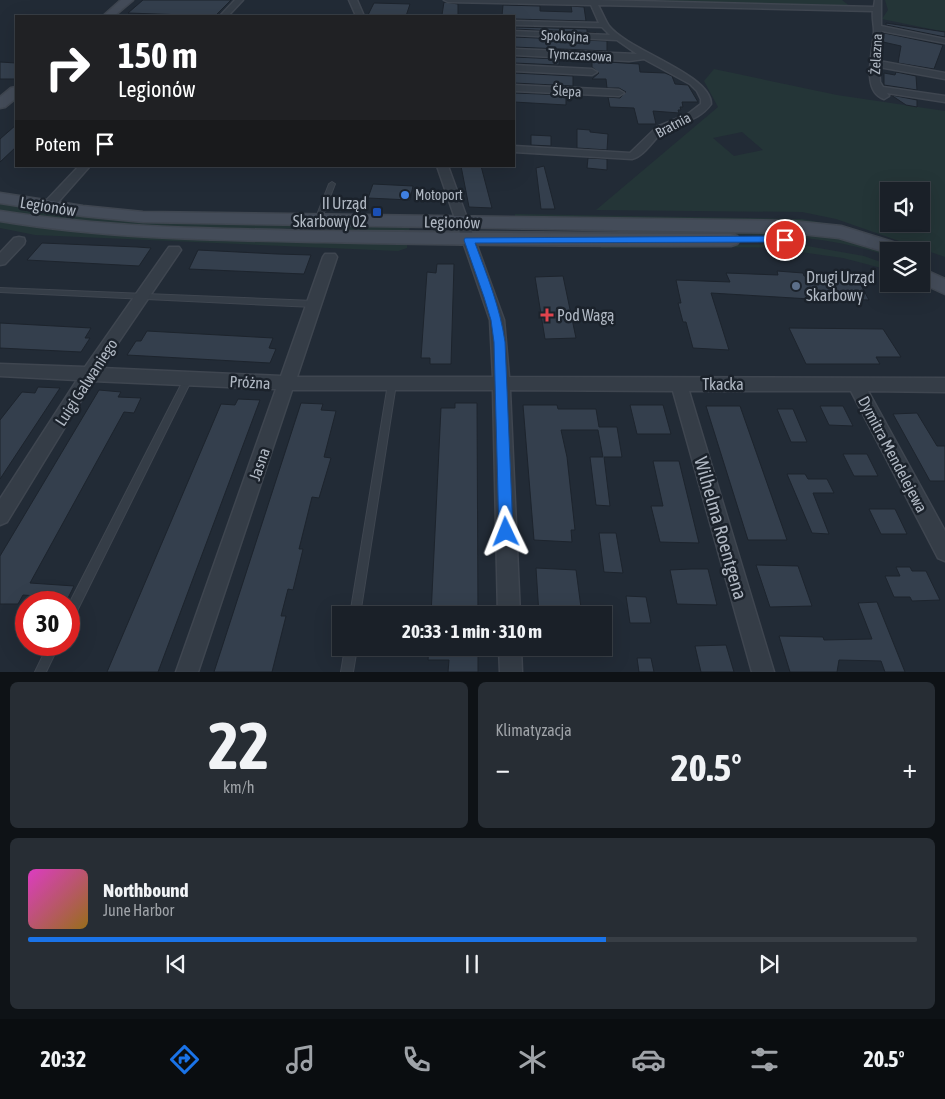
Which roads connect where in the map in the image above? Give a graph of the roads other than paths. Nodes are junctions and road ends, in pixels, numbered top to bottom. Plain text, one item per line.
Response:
1 (128, 0) edge
2 (239, 0) edge
3 (353, 0) edge
4 (448, 0) edge
5 (593, 2) edge
6 (877, 4) edge
7 (109, 15) edge
8 (225, 15) edge
9 (360, 15) edge
10 (515, 23) edge
11 (604, 25) junction
12 (878, 28) junction
13 (515, 33) edge
14 (617, 38) junction
15 (945, 41) edge
16 (515, 52) edge
17 (646, 56) junction
18 (874, 63) junction
19 (515, 68) edge
20 (592, 72) dead end
21 (945, 76) edge
22 (515, 88) edge
23 (15, 92) edge
24 (619, 93) dead end
25 (945, 99) edge
26 (0, 104) edge
27 (515, 149) edge
28 (84, 167) edge
29 (442, 167) edge
30 (332, 184) dead end
31 (0, 198) edge
32 (48, 206) junction
33 (0, 216) edge
34 (318, 220) junction
35 (462, 222) junction
36 (19, 240) dead end
37 (468, 240) junction
38 (880, 244) edge
39 (174, 250) dead end
40 (330, 257) dead end
41 (880, 257) edge
42 (0, 261) edge
43 (930, 263) edge
44 (945, 270) edge
45 (930, 279) edge
46 (945, 287) edge
47 (0, 290) edge
48 (143, 296) junction
49 (314, 304) junction
50 (0, 370) edge
51 (89, 374) junction
52 (188, 379) junction
53 (288, 383) junction
54 (392, 384) junction
55 (501, 384) junction
56 (679, 384) junction
57 (856, 385) junction
58 (945, 385) edge
59 (0, 516) edge
60 (945, 551) edge
61 (80, 593) edge
62 (356, 606) edge
63 (509, 606) edge
64 (48, 656) edge
65 (349, 656) edge
66 (510, 656) edge
67 (40, 672) edge
68 (187, 672) edge
69 (347, 672) edge
70 (511, 672) edge
71 (763, 672) edge

1 - 7 street
2 - 8 street
3 - 9 street
4 - 5 street
5 - 6 street
5 - 11 street, Bratnia
6 - 12 street, Żelazna
10 - 11 street
11 - 14 street, Bratnia
12 - 15 street
12 - 18 street, Żelazna
13 - 14 street, Spokojna
14 - 17 street, Bratnia
16 - 17 street, Tymczasowa
17 - 27 street, Bratnia
18 - 21 street
18 - 25 street, Żelazna
19 - 20 street
22 - 24 street, Ślepa
23 - 26 street
28 - 32 street
29 - 35 street
30 - 34 lane
31 - 32 street, Legionów
32 - 34 street, Legionów
33 - 37 street, Legionów
34 - 35 street, Legionów
35 - 37 street
35 - 38 street, Legionów
36 - 42 street
37 - 41 street, Legionów
37 - 55 street
39 - 48 street, Luigi Galwaniego
40 - 49 street, Jasna
43 - 44 street
45 - 46 street
47 - 48 lane
48 - 49 lane
48 - 51 street, Luigi Galwaniego
49 - 53 street, Jasna
50 - 51 street, Próżna
51 - 52 street, Próżna
51 - 59 street, Luigi Galwaniego
52 - 53 street, Próżna
52 - 61 lane
53 - 54 street, Próżna
53 - 68 street, Jasna
54 - 55 street, Próżna
54 - 62 lane
55 - 56 street, Tkacka
55 - 63 street
56 - 57 street, Tkacka
56 - 71 street, Wilhelma Roentgena
57 - 58 street, Tkacka
57 - 60 street, Dymitra Mendelejewa
64 - 67 lane
65 - 69 lane
66 - 70 street

